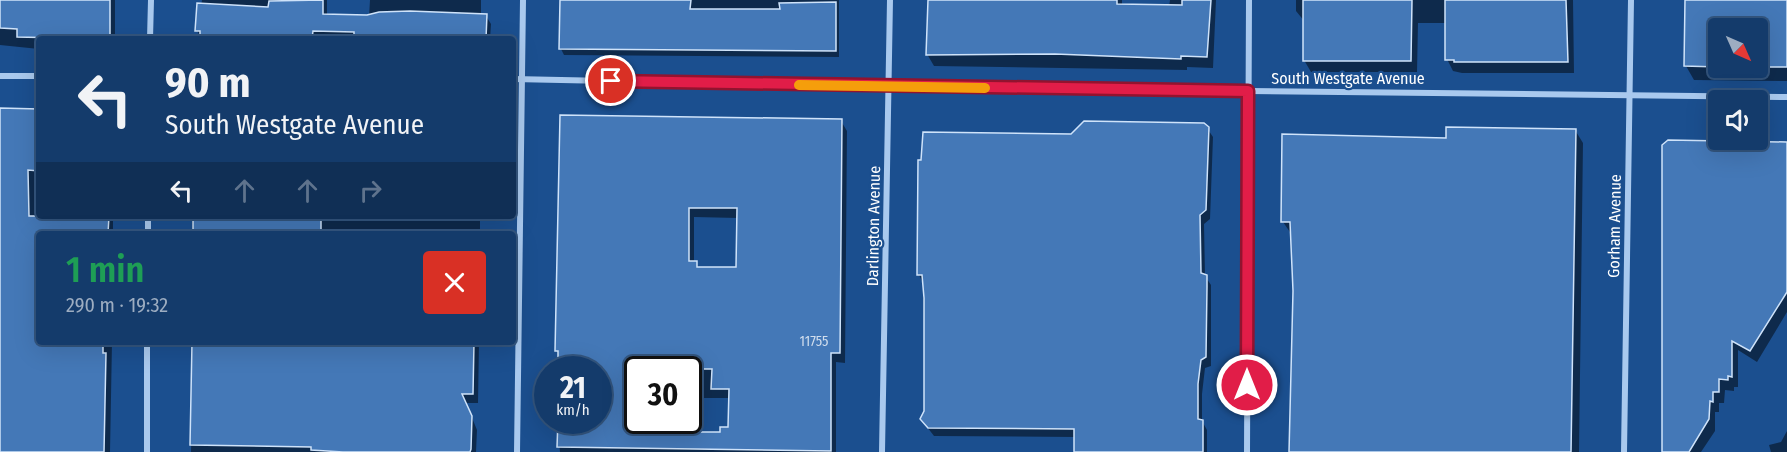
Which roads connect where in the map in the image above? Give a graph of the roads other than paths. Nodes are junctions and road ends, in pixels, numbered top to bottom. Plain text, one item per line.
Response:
1 (150, 0) edge
2 (523, 0) edge
3 (890, 0) edge
4 (1250, 0) edge
5 (1631, 0) edge
6 (150, 36) edge
7 (0, 76) edge
8 (36, 76) edge
9 (516, 79) edge
10 (522, 79) junction
11 (889, 87) junction
12 (1248, 91) junction
13 (1629, 95) junction
14 (1787, 97) edge
15 (147, 345) edge
16 (147, 452) edge
17 (517, 452) edge
18 (882, 452) edge
19 (1247, 452) edge
20 (1624, 452) edge

1 - 6 street
2 - 10 street
3 - 11 street, Darlington Avenue
4 - 12 street
5 - 13 street, Gorham Avenue
7 - 8 street
9 - 10 street, South Westgate Avenue
10 - 11 street, South Westgate Avenue
10 - 17 street
11 - 12 street, South Westgate Avenue
11 - 18 street, Darlington Avenue
12 - 13 street, South Westgate Avenue
12 - 19 street
13 - 14 street, South Westgate Avenue
13 - 20 street, Gorham Avenue
15 - 16 street

